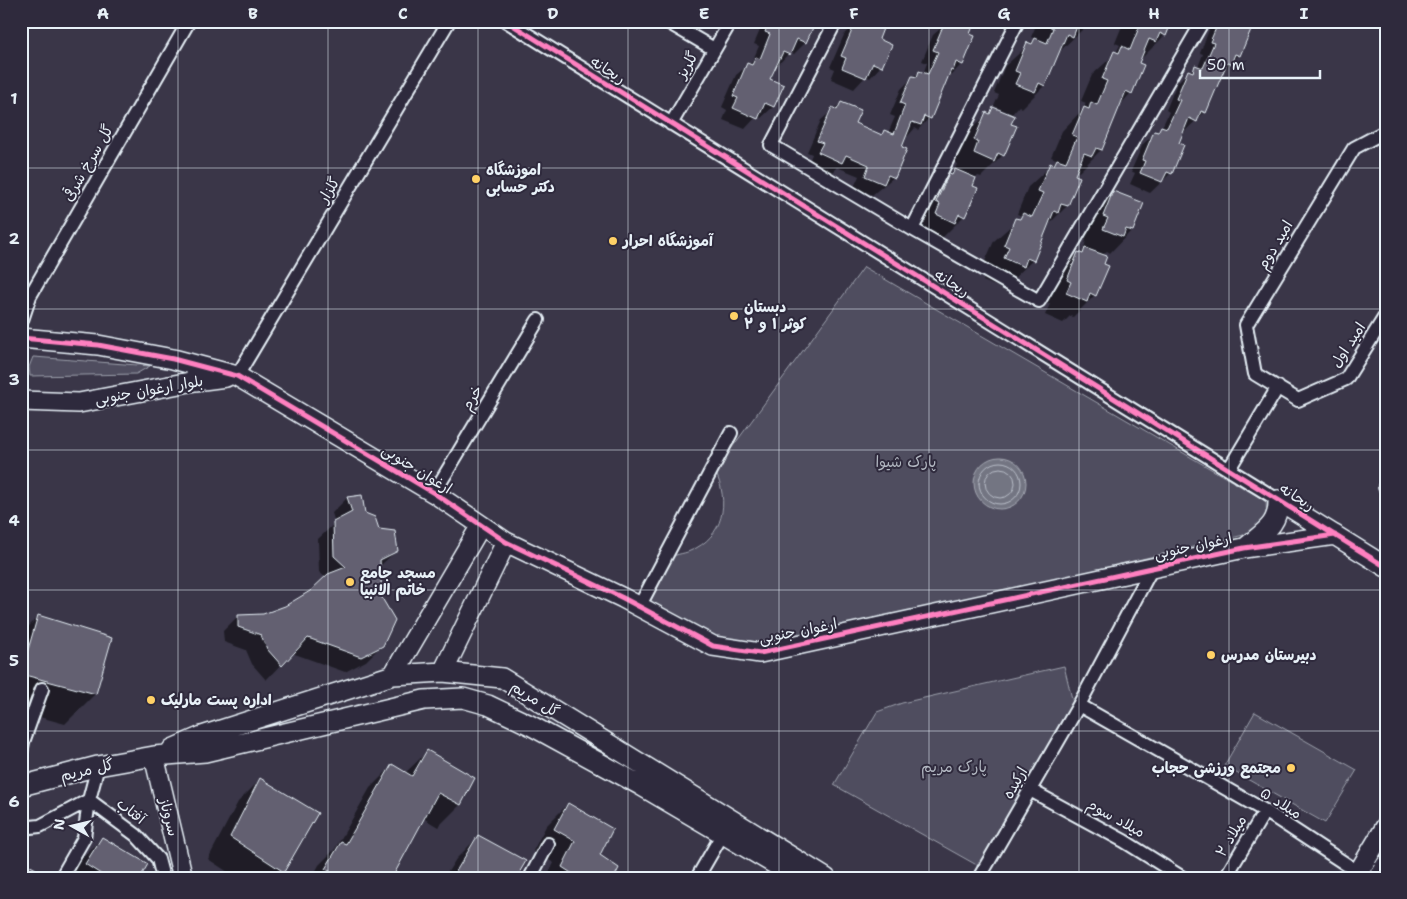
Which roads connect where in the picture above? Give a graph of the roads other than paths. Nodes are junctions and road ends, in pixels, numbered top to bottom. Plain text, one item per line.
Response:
1 (189, 21) edge
2 (449, 21) edge
3 (506, 21) edge
4 (666, 21) edge
5 (731, 21) edge
6 (836, 21) edge
7 (1018, 21) edge
8 (1203, 21) edge
9 (714, 50) junction
10 (672, 124) junction
11 (1386, 131) edge
12 (912, 229) junction
13 (1386, 315) edge
14 (538, 320) dead end
15 (21, 323) edge
16 (21, 338) edge
17 (238, 376) junction
18 (1278, 388) junction
19 (21, 401) edge
20 (731, 433) dead end
21 (1229, 469) junction
22 (434, 493) junction
23 (1278, 500) junction
24 (480, 527) junction
25 (1335, 535) junction
26 (506, 542) junction
27 (1244, 548) junction
28 (1386, 567) edge
29 (1152, 568) junction
30 (639, 607) junction
31 (443, 672) junction
32 (393, 675) junction
33 (42, 689) dead end
34 (1079, 705) junction
35 (21, 753) edge
36 (154, 756) junction
37 (98, 766) junction
38 (21, 786) edge
39 (1030, 790) junction
40 (88, 800) junction
41 (1265, 811) junction
42 (1386, 826) edge
43 (21, 828) edge
44 (726, 828) junction
45 (548, 844) dead end
46 (1386, 865) edge
47 (1357, 875) edge
48 (61, 878) edge
49 (163, 878) edge
50 (184, 878) edge
51 (530, 878) edge
52 (697, 878) edge
53 (798, 878) edge
54 (826, 878) edge
55 (980, 878) edge
56 (1183, 878) edge
57 (1225, 878) edge
58 (1378, 878) edge

1 - 15 street, گل سرخ شرقی
2 - 17 street, گلزار
3 - 10 street, ریحانه
4 - 9 street
5 - 9 street, گلریز
6 - 12 street
7 - 12 street
8 - 12 street
9 - 10 street, گلریز
10 - 21 street, ریحانه
11 - 18 street, امید دوم
13 - 18 street, امید اول
14 - 22 street, خرم
16 - 17 street, بلوار ارغوان جنوبی
17 - 19 street, بلوار ارغوان جنوبی
17 - 22 street, ارغوان جنوبی
18 - 21 street
20 - 30 street
21 - 23 street, ریحانه
22 - 24 street, ارغوان جنوبی
23 - 25 street, ریحانه
23 - 27 street
24 - 26 street, ارغوان جنوبی
24 - 32 street
25 - 27 street, ارغوان جنوبی
25 - 28 street, ریحانه
26 - 30 street, ارغوان جنوبی
26 - 31 street
27 - 29 street, ارغوان جنوبی
29 - 30 street, ارغوان جنوبی
29 - 34 street, ارکیده
31 - 32 street, گل مریم
31 - 44 street, گل مریم
32 - 36 street, گل مریم
33 - 35 street
34 - 39 street, ارکیده
34 - 41 street, میلاد ۵
36 - 37 street, گل مریم
36 - 44 street, گل مریم
36 - 50 street, سروناز
37 - 38 street, گل مریم
37 - 40 street
39 - 55 street, ارکیده
39 - 56 street, میلاد سوم
40 - 43 street
40 - 48 street
40 - 49 street, آفتاب
41 - 47 street, میلاد ۵
41 - 57 street, میلاد ۲
42 - 47 street
44 - 52 street
44 - 53 street, گل مریم
44 - 54 street, گل مریم
45 - 51 street
46 - 58 street

